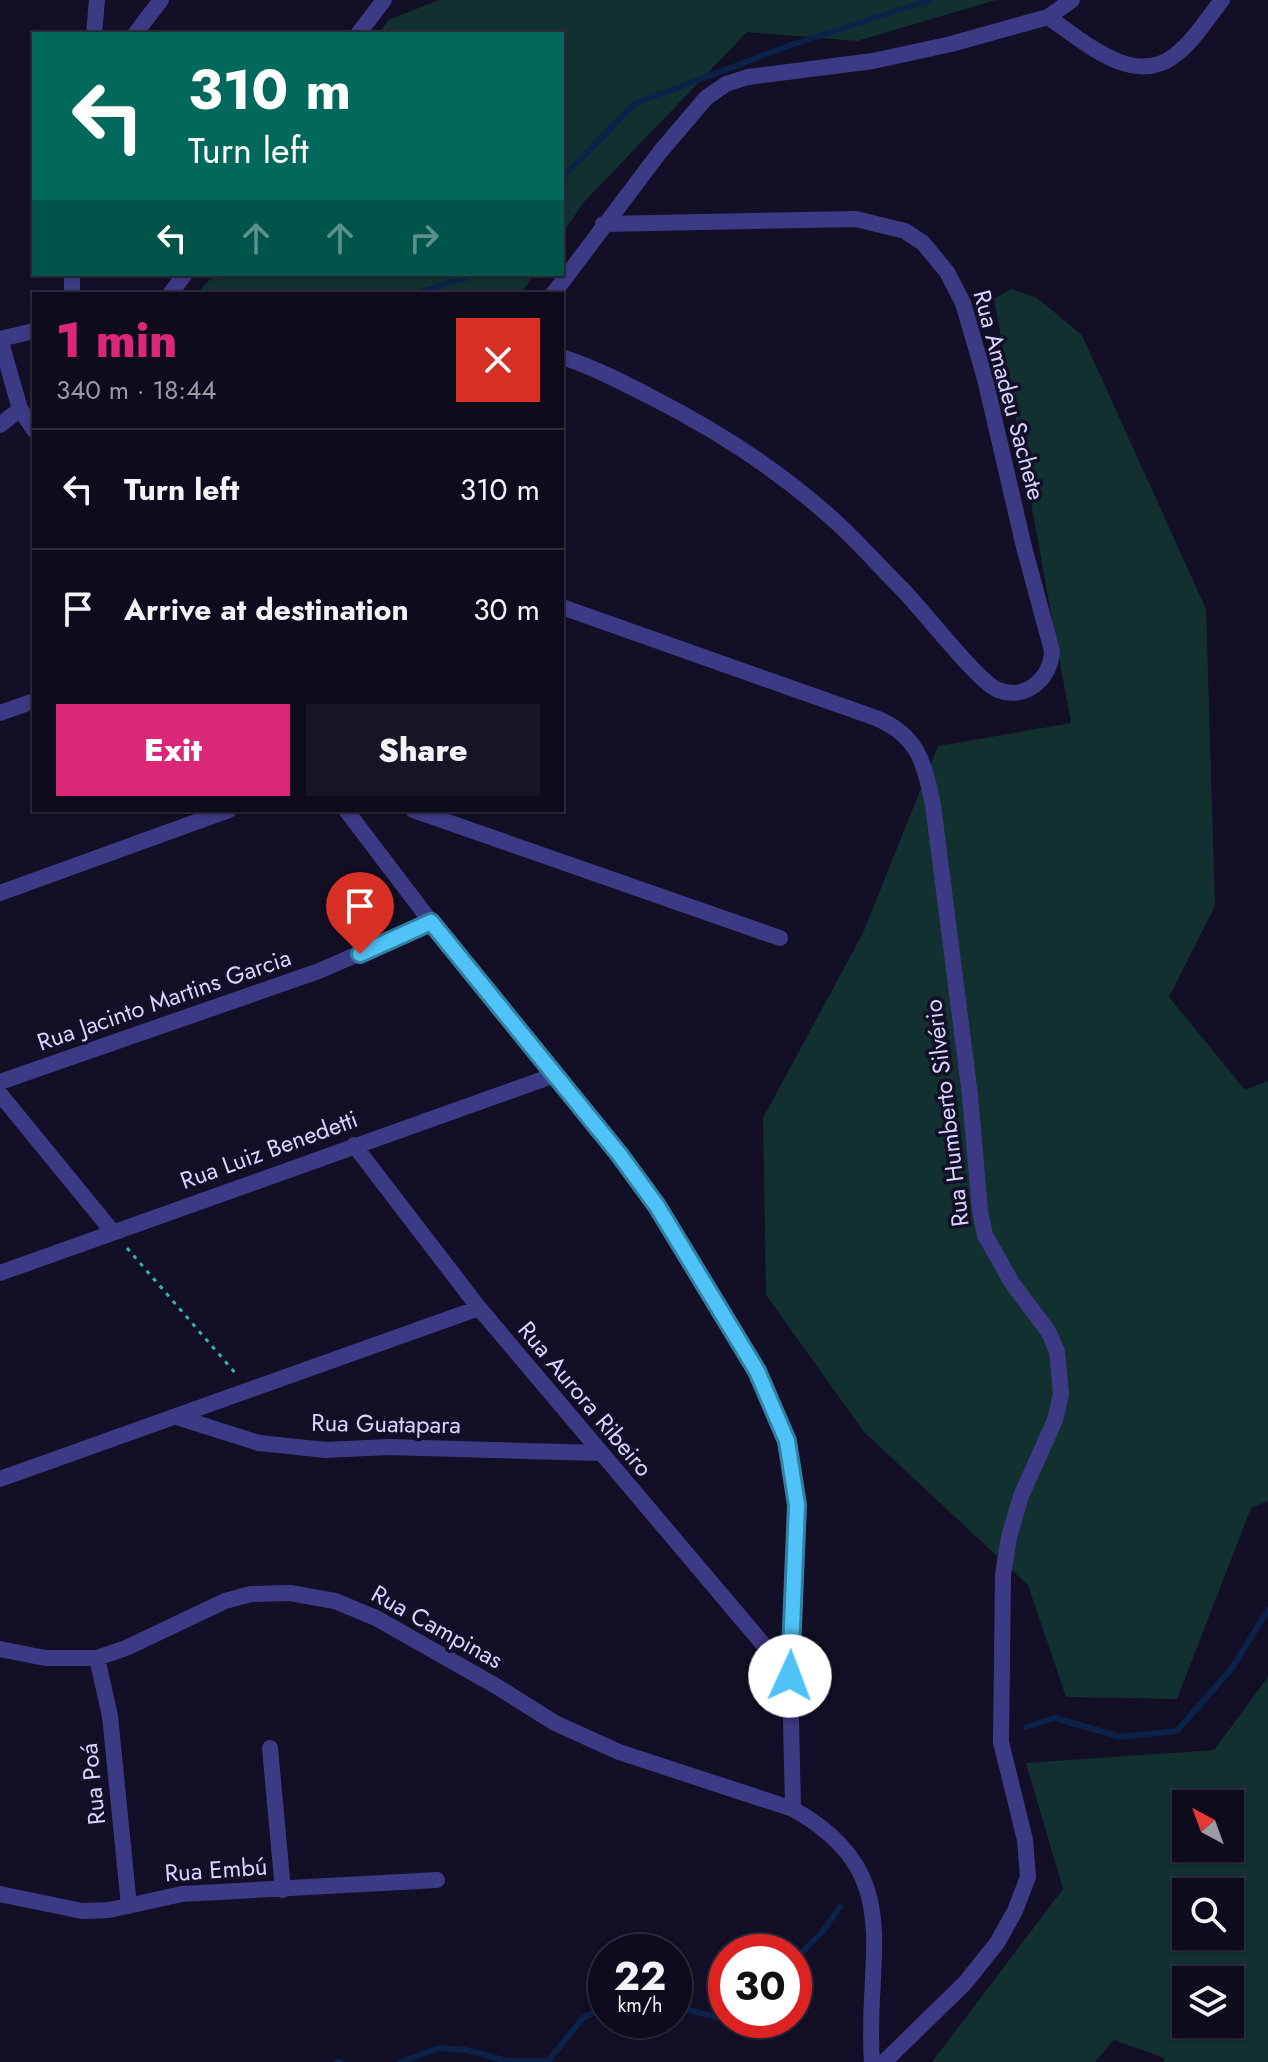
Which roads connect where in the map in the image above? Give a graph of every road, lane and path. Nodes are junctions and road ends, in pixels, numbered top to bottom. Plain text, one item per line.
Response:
1 (97, 0) edge
2 (161, 0) edge
3 (384, 0) edge
4 (1072, 0) edge
5 (1222, 0) edge
6 (1048, 17) junction
7 (94, 32) edge
8 (137, 32) edge
9 (360, 32) edge
10 (603, 224) junction
11 (554, 292) edge
12 (32, 331) edge
13 (0, 339) edge
14 (564, 358) edge
15 (20, 409) junction
16 (0, 425) edge
17 (32, 427) edge
18 (564, 608) edge
19 (32, 702) edge
20 (0, 713) edge
21 (223, 812) edge
22 (348, 812) edge
23 (419, 812) edge
24 (0, 893) edge
25 (431, 922) junction
26 (780, 938) dead end
27 (555, 1075) junction
28 (0, 1082) edge
29 (0, 1094) edge
30 (354, 1145) junction
31 (112, 1231) junction
32 (0, 1273) edge
33 (479, 1308) junction
34 (250, 1390) junction
35 (177, 1417) junction
36 (599, 1453) junction
37 (0, 1479) edge
38 (0, 1649) edge
39 (97, 1658) junction
40 (790, 1676) junction
41 (270, 1748) dead end
42 (793, 1809) junction
43 (437, 1880) dead end
44 (283, 1890) junction
45 (0, 1894) edge
46 (129, 1906) junction
47 (872, 2062) edge
48 (884, 2062) edge

1 - 7 street
2 - 8 street
3 - 9 street
4 - 6 street
5 - 6 street
6 - 10 street
10 - 11 street
10 - 14 street, Rua Amadeu Sachete
12 - 13 street
13 - 15 street
15 - 16 street
15 - 17 street
18 - 48 street, Rua Humberto Silvério
19 - 20 street
21 - 24 street
22 - 25 street
23 - 26 street
25 - 27 street
25 - 28 street, Rua Jacinto Martins Garcia
27 - 30 street, Rua Luiz Benedetti
27 - 40 street
29 - 31 street
30 - 31 street, Rua Luiz Benedetti
30 - 33 street, Rua Aurora Ribeiro
31 - 32 street, Rua Luiz Benedetti
31 - 34 path
33 - 34 street
33 - 36 street, Rua Aurora Ribeiro
34 - 35 street
35 - 36 street, Rua Guatapara
35 - 37 street
36 - 40 street, Rua Aurora Ribeiro
38 - 39 street, Rua Campinas
39 - 42 street, Rua Campinas
39 - 46 street, Rua Poá
40 - 42 street
41 - 44 street
42 - 47 street, Rua Campinas
43 - 44 street, Rua Embú
44 - 46 street, Rua Embú
45 - 46 street, Rua Embú

